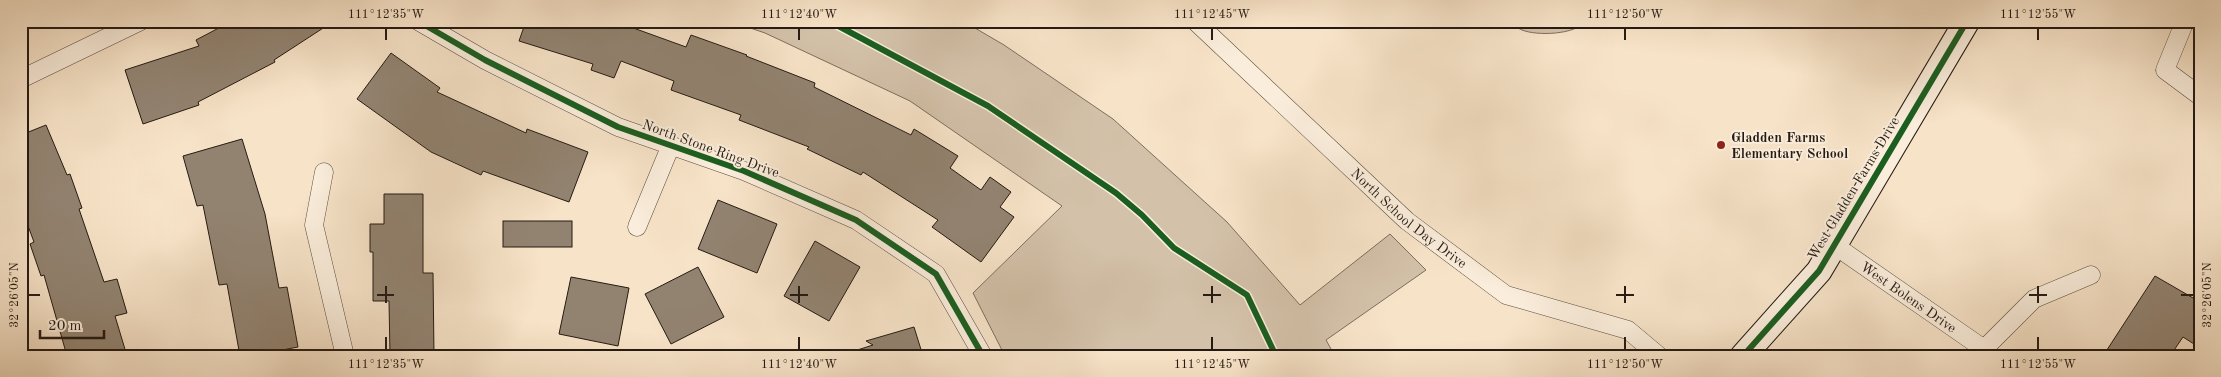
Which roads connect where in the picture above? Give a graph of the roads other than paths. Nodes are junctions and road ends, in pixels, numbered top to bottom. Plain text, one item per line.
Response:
1 (140, 21) edge
2 (418, 21) edge
3 (1196, 21) edge
4 (1966, 21) edge
5 (2185, 21) edge
6 (21, 79) edge
7 (2200, 96) edge
8 (671, 145) junction
9 (324, 172) dead end
10 (637, 227) dead end
11 (1834, 245) junction
12 (2092, 275) dead end
13 (1982, 352) edge
14 (345, 356) edge
15 (982, 356) edge
16 (1658, 356) edge
17 (1743, 356) edge

1 - 6 street
2 - 8 street, North Stone Ring Drive
3 - 16 street, North School Day Drive
4 - 11 street, West Gladden Farms Drive
5 - 7 street
8 - 10 street, North Stone Ring Drive
8 - 15 street, North Stone Ring Drive
9 - 14 street
11 - 13 street, West Bolens Drive
11 - 17 street, West Gladden Farms Drive
12 - 13 street

